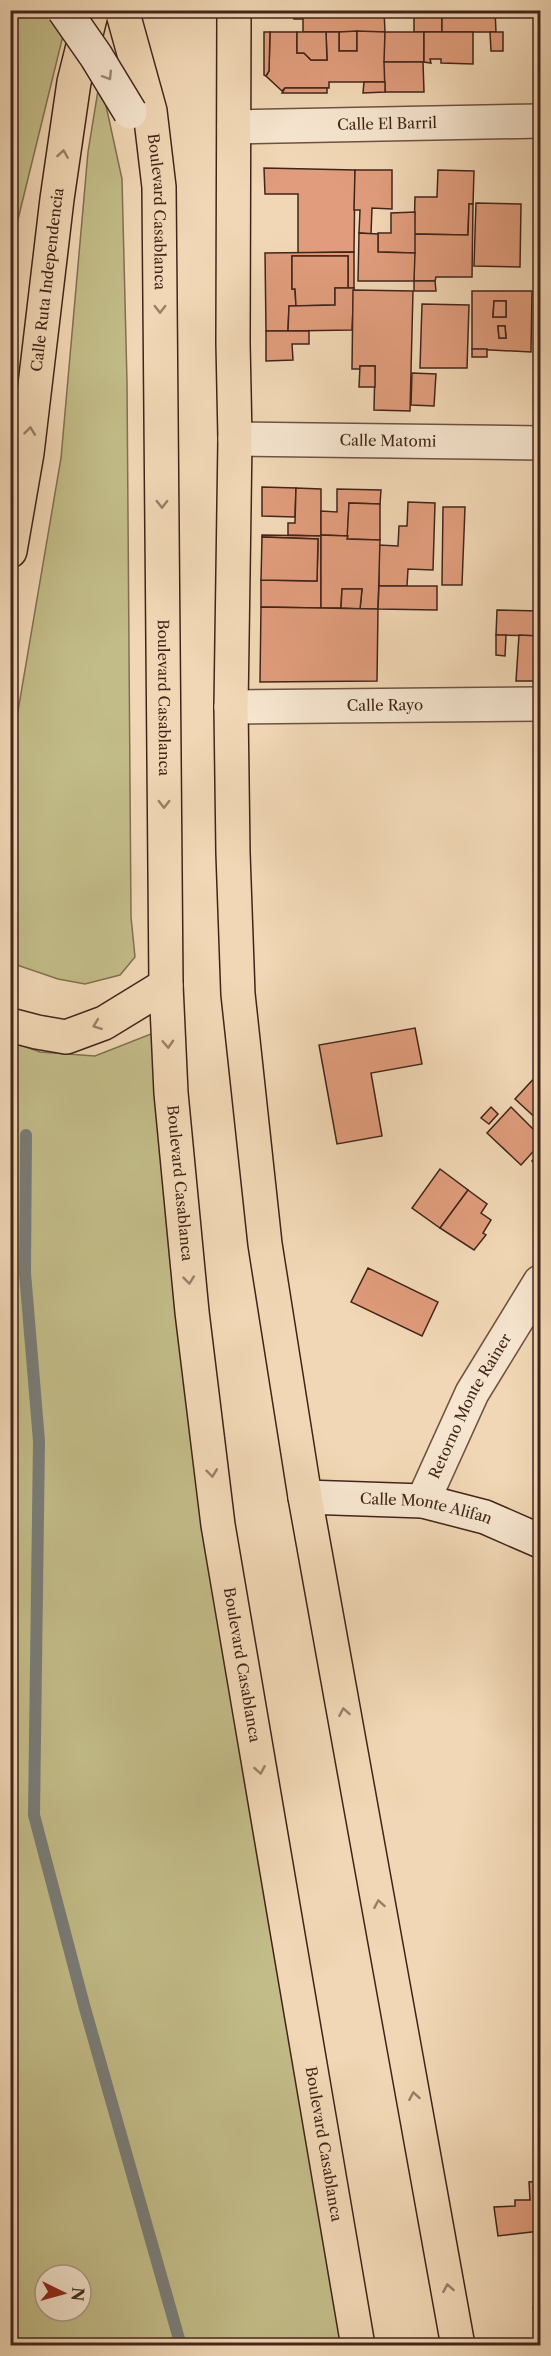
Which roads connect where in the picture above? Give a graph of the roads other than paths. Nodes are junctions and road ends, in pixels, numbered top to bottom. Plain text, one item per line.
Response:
1 (64, 10) edge
2 (92, 10) edge
3 (122, 10) edge
4 (234, 10) edge
5 (140, 112) junction
6 (540, 121) edge
7 (234, 127) junction
8 (159, 187) joint
9 (235, 439) junction
10 (540, 443) edge
11 (10, 550) edge
12 (540, 704) edge
13 (231, 706) junction
14 (166, 985) junction
15 (10, 1025) edge
16 (540, 1282) edge
17 (305, 1497) junction
18 (423, 1501) junction
19 (540, 1541) edge
20 (358, 2346) edge
21 (458, 2346) edge

1 -> 5 street, bridge
11 -> 2 main road, Calle Ruta Independencia
3 - 5 main road, Boulevard Casablanca
4 - 7 main road
5 - 8 street
6 - 7 street, Calle El Barril
7 - 9 main road
8 -> 14 main road, Boulevard Casablanca
9 - 10 street, Calle Matomi
9 - 13 main road
12 - 13 street, Calle Rayo
13 - 17 main road
14 -> 15 main road
14 -> 20 main road, Boulevard Casablanca
16 - 18 street, Retorno Monte Rainer
17 - 18 street, Calle Monte Alifan
21 -> 17 main road
18 - 19 street, Calle Monte Alifan

